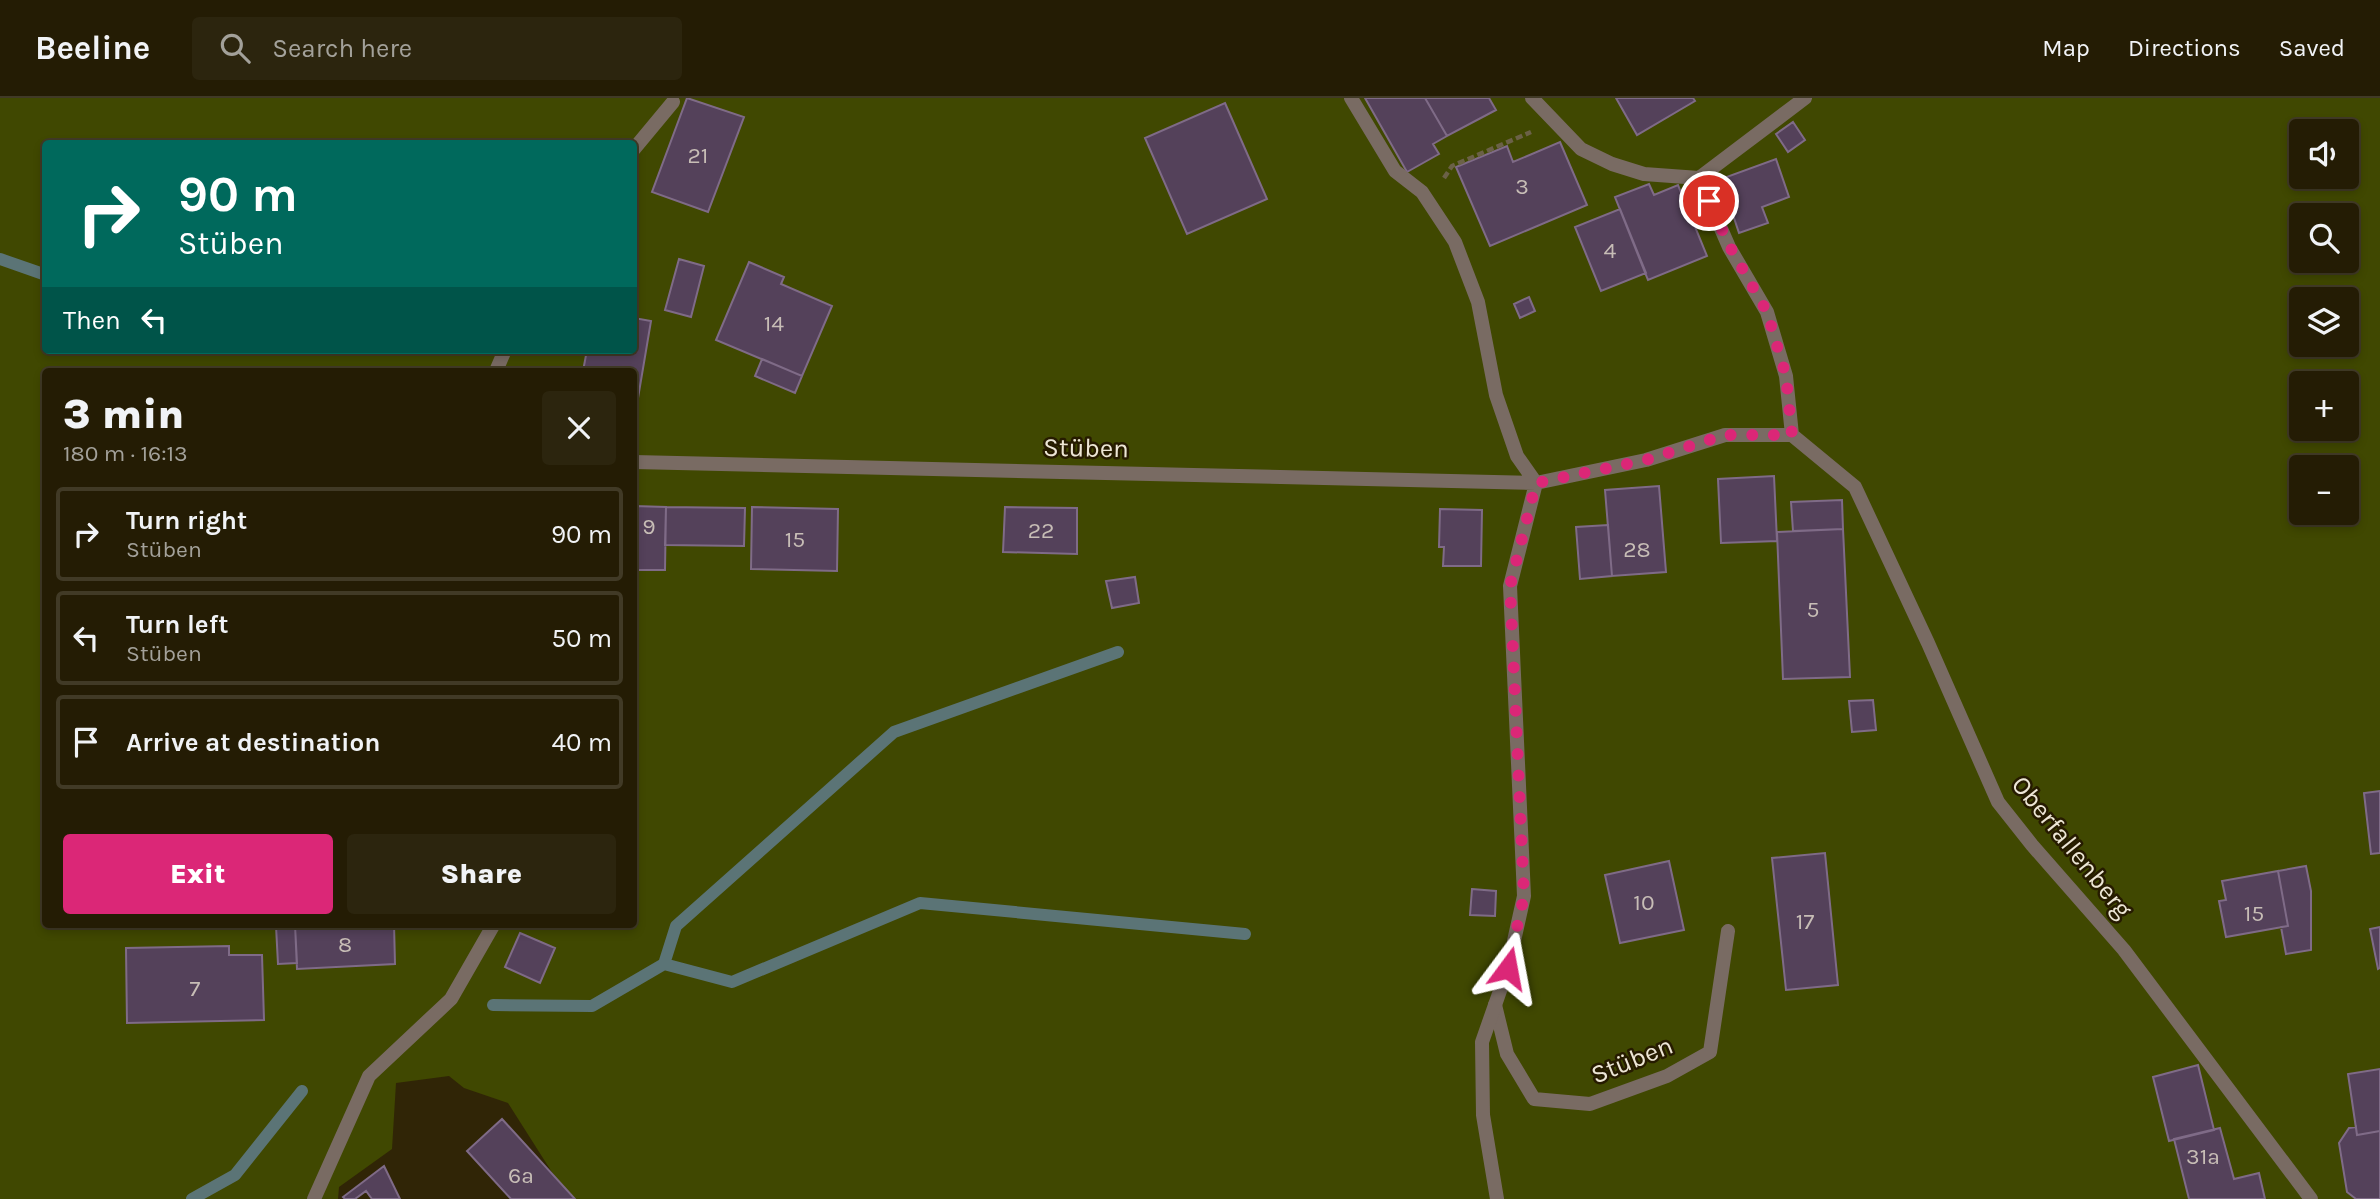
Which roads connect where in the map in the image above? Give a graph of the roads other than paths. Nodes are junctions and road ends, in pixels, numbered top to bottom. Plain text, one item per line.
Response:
1 (1351, 98) edge
2 (1532, 98) edge
3 (1805, 98) edge
4 (673, 102) dead end
5 (637, 145) edge
6 (1699, 178) junction
7 (1792, 435) junction
8 (637, 462) edge
9 (1536, 483) junction
10 (492, 928) edge
11 (1728, 931) dead end
12 (1495, 1005) junction
13 (314, 1199) edge
14 (1497, 1199) edge
15 (2311, 1199) edge

1 - 9 street
2 - 6 street
3 - 6 street
4 - 5 street
6 - 7 street
7 - 9 street, Stüben
7 - 15 street, Oberfallenberg
8 - 9 street, Stüben
9 - 12 street
10 - 13 street
11 - 12 street, Stüben
12 - 14 street

